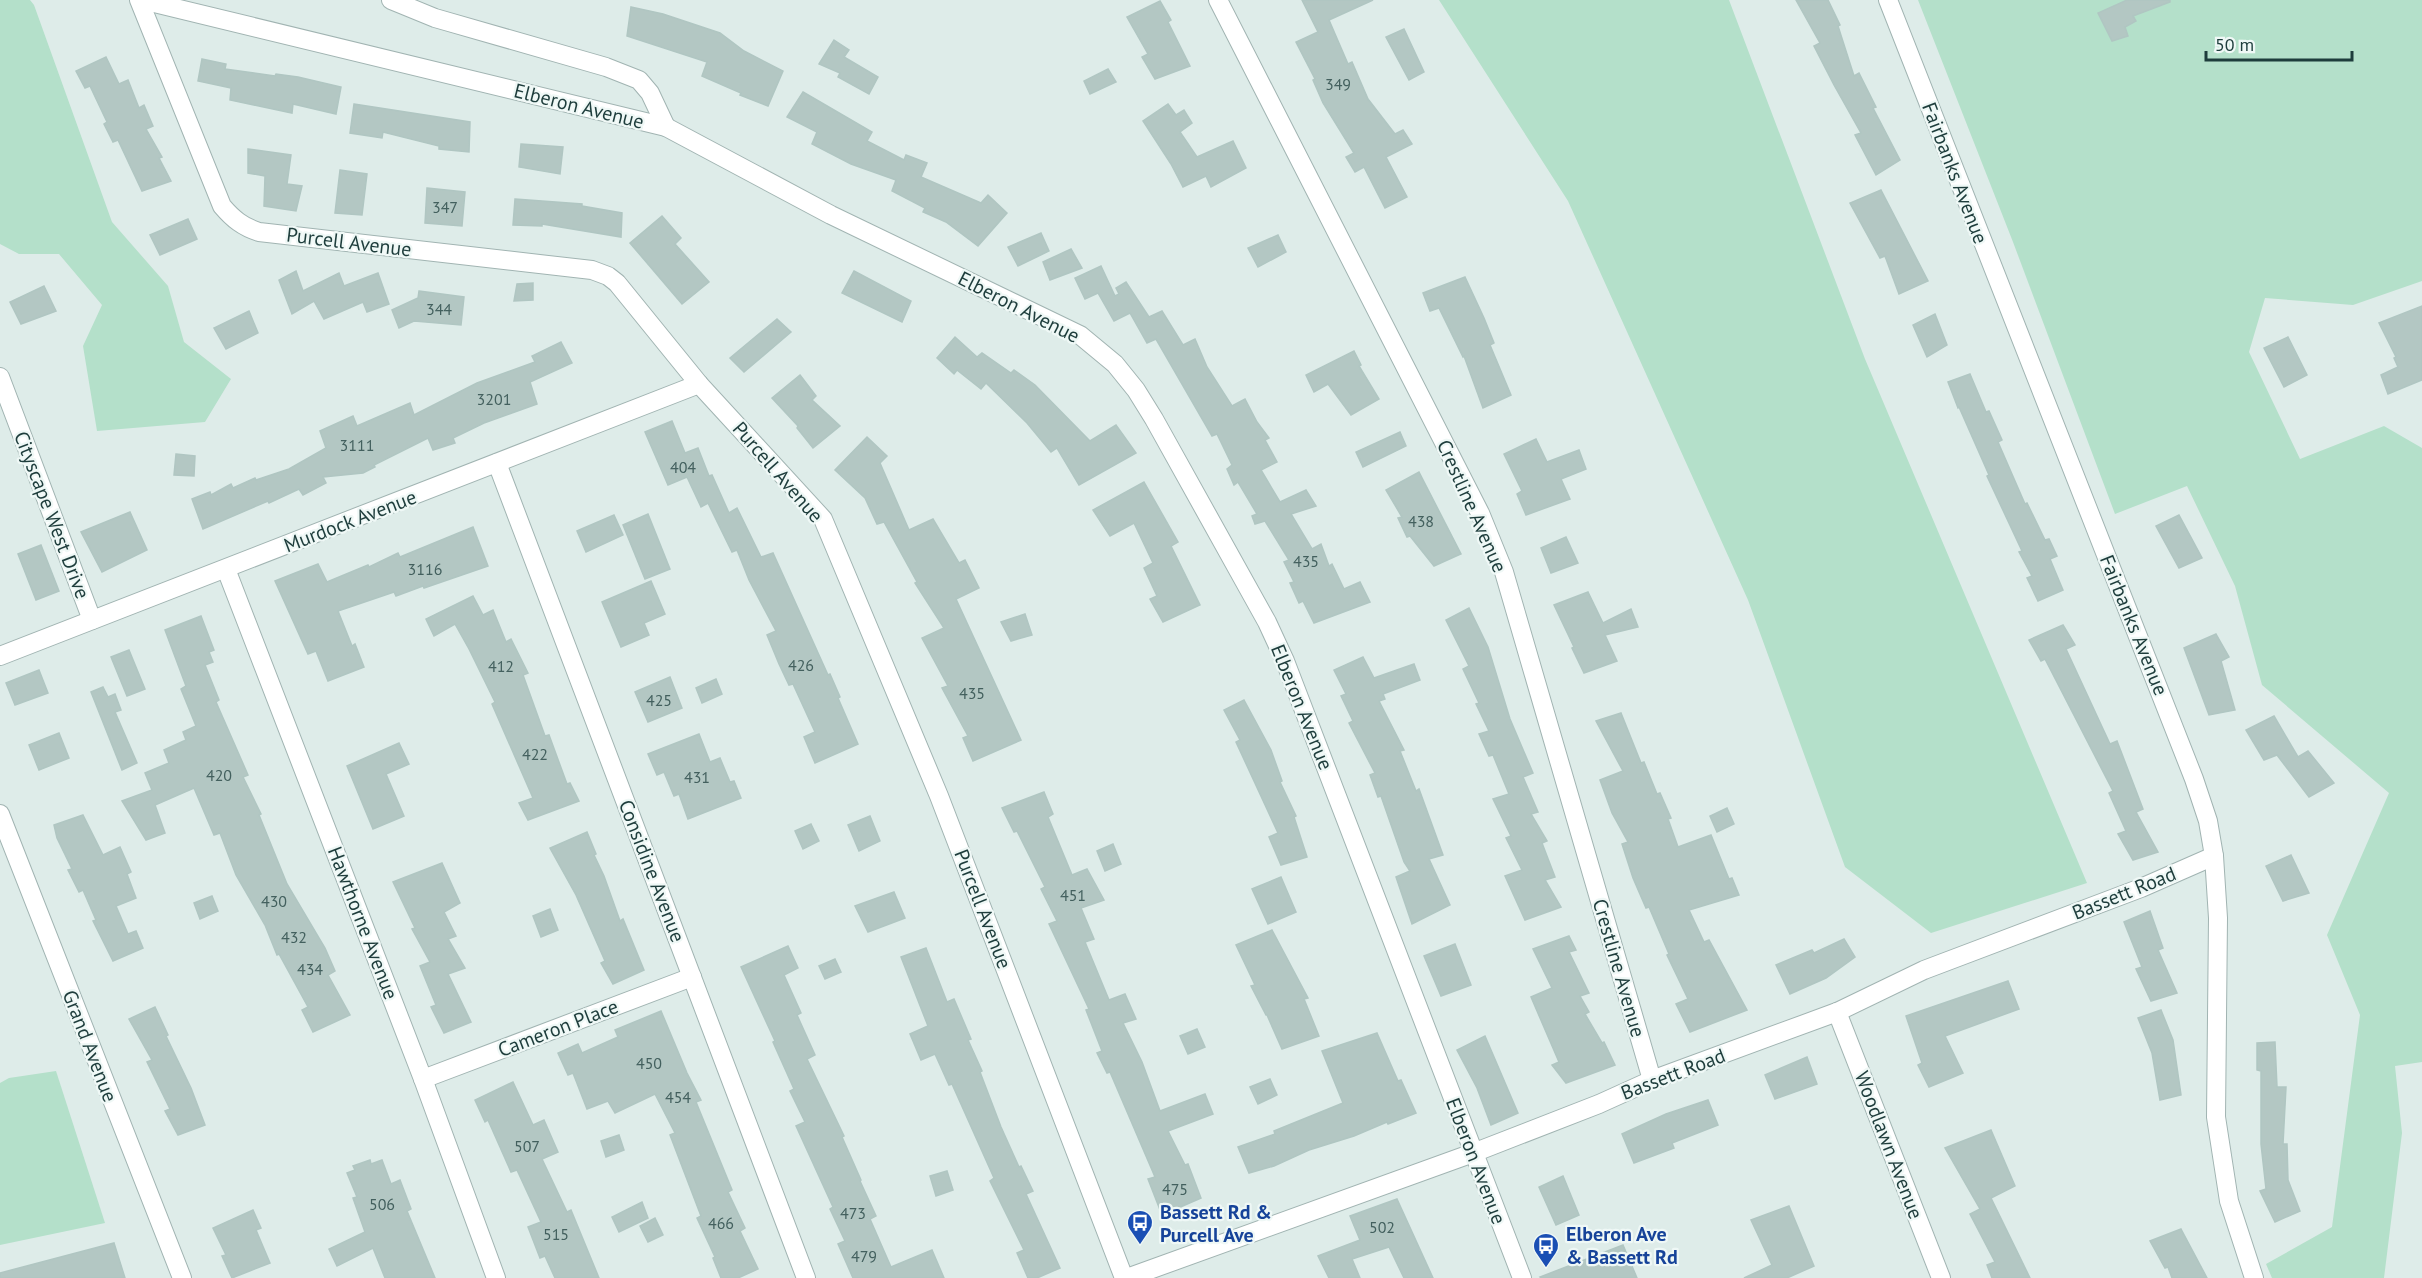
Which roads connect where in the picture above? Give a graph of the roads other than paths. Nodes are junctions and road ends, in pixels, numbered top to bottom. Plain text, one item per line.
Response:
1 (140, 0) edge
2 (391, 0) edge
3 (1218, 0) edge
4 (1888, 0) edge
5 (666, 128) junction
6 (0, 377) edge
7 (699, 384) junction
8 (497, 464) junction
9 (226, 569) junction
10 (92, 620) junction
11 (0, 656) edge
12 (0, 814) edge
13 (2214, 856) junction
14 (692, 977) junction
15 (1837, 1012) junction
16 (423, 1079) junction
17 (1652, 1080) junction
18 (1473, 1153) junction
19 (182, 1278) edge
20 (496, 1278) edge
21 (806, 1278) edge
22 (1125, 1278) edge
23 (1522, 1278) edge
24 (1941, 1278) edge
25 (2254, 1278) edge

1 - 5 street, Elberon Avenue
1 - 7 street, Purcell Avenue
2 - 5 street
3 - 17 street, Crestline Avenue
4 - 13 street, Fairbanks Avenue
5 - 18 street, Elberon Avenue
6 - 10 street, Cityscape West Drive
7 - 8 street, Murdock Avenue
7 - 22 street, Purcell Avenue
8 - 9 street, Murdock Avenue
8 - 14 street, Considine Avenue
9 - 10 street, Murdock Avenue
9 - 16 street, Hawthorne Avenue
10 - 11 street, Murdock Avenue
12 - 19 street, Grand Avenue
13 - 15 street, Bassett Road
13 - 25 street, Fairbanks Avenue
14 - 16 street, Cameron Place
14 - 21 street, Considine Avenue
15 - 17 street, Bassett Road
15 - 24 street, Woodlawn Avenue
16 - 20 street, Hawthorne Avenue
17 - 18 street, Bassett Road
18 - 22 street, Bassett Road
18 - 23 street, Elberon Avenue

